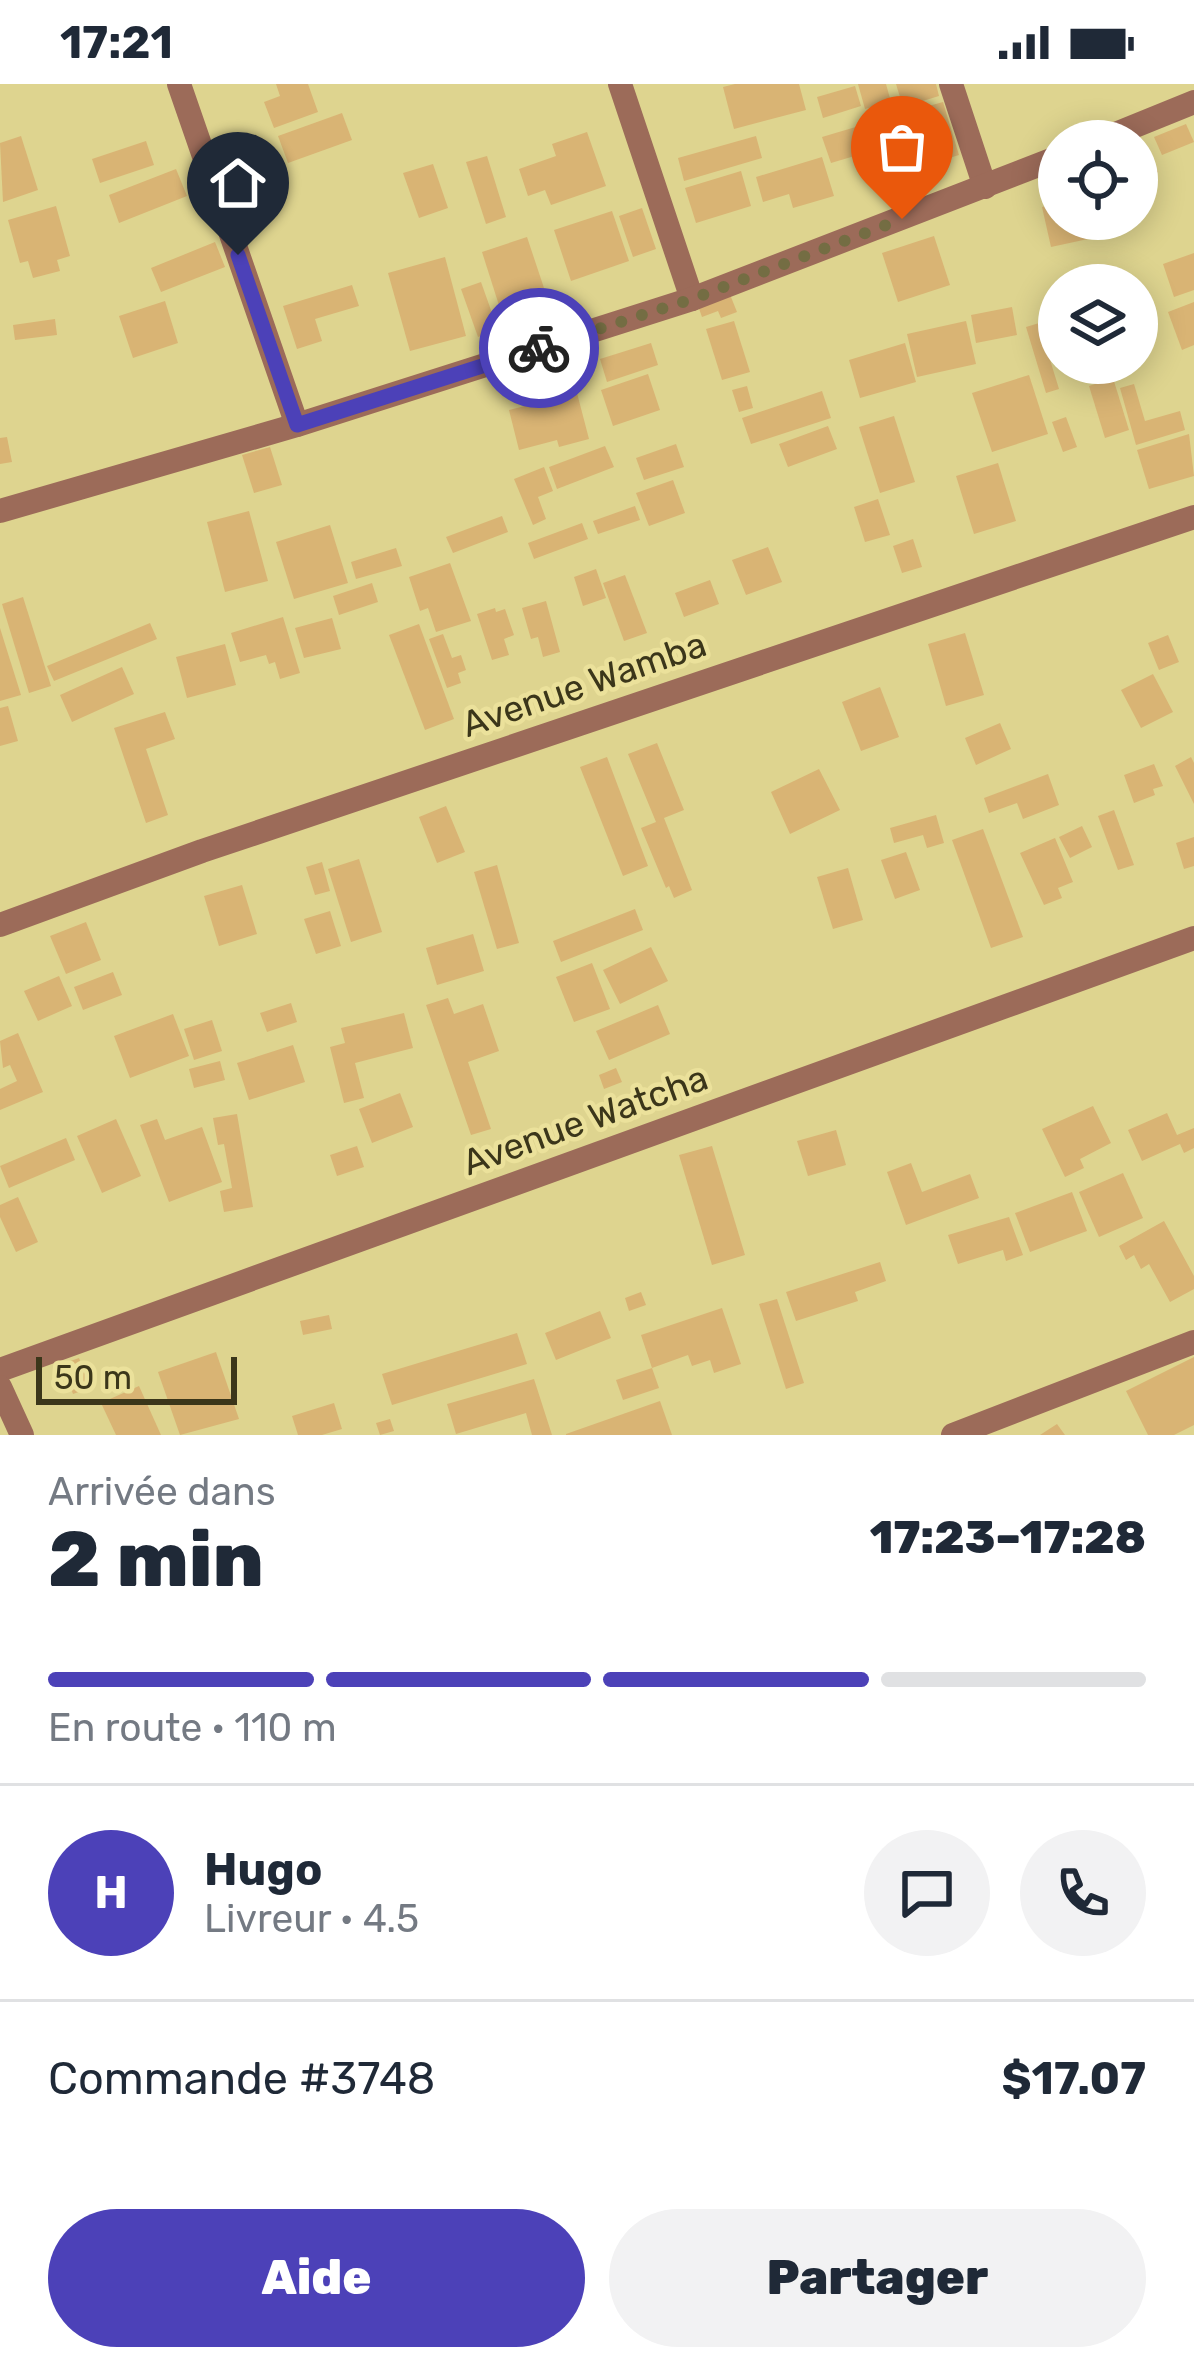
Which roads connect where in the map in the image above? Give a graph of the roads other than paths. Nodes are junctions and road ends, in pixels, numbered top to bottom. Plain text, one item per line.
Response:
1 (178, 84) edge
2 (620, 84) edge
3 (951, 84) edge
4 (1194, 102) edge
5 (1150, 120) edge
6 (1038, 166) edge
7 (985, 187) junction
8 (692, 299) junction
9 (297, 425) junction
10 (0, 511) edge
11 (1194, 518) edge
12 (0, 926) edge
13 (1194, 938) edge
14 (1194, 1342) edge
15 (0, 1370) edge
16 (0, 1387) edge
17 (22, 1435) edge
18 (953, 1435) edge

1 - 9 street
2 - 8 street
3 - 7 street
4 - 5 street
6 - 7 street
7 - 8 street
8 - 9 street
9 - 10 street
11 - 12 street, Avenue Wamba
13 - 15 street, Avenue Watcha
14 - 18 street
16 - 17 street

